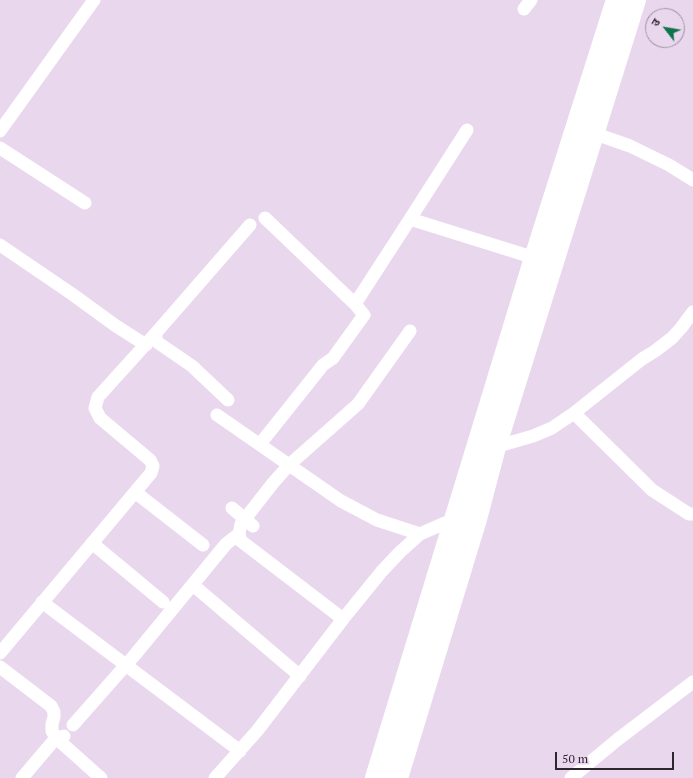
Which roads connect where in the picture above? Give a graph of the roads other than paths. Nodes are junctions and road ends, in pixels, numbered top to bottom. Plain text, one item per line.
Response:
1 (94, 0) edge
2 (617, 0) edge
3 (635, 0) edge
4 (467, 130) dead end
5 (0, 131) edge
6 (593, 133) junction
7 (0, 148) edge
8 (693, 180) edge
9 (85, 204) dead end
10 (265, 218) dead end
11 (410, 219) junction
12 (250, 225) dead end
13 (2, 250) edge
14 (535, 258) junction
15 (355, 304) junction
16 (693, 312) edge
17 (410, 331) dead end
18 (155, 334) junction
19 (146, 345) junction
20 (228, 400) dead end
21 (574, 413) junction
22 (217, 415) dead end
23 (260, 444) junction
24 (495, 447) junction
25 (289, 465) junction
26 (135, 492) junction
27 (232, 508) dead end
28 (693, 514) edge
29 (455, 522) junction
30 (249, 523) junction
31 (239, 534) junction
32 (420, 534) junction
33 (92, 543) junction
34 (204, 545) dead end
35 (193, 585) junction
36 (42, 602) junction
37 (164, 602) dead end
38 (343, 619) junction
39 (0, 653) edge
40 (126, 665) junction
41 (0, 666) edge
42 (300, 676) junction
43 (693, 682) edge
44 (74, 725) dead end
45 (60, 737) junction
46 (240, 751) junction
47 (22, 778) edge
48 (101, 778) edge
49 (215, 778) edge
50 (376, 778) edge
51 (397, 778) edge
52 (571, 778) edge

1 - 5 street
2 - 14 highway
3 - 6 highway
4 - 11 street
6 - 8 street
6 - 24 highway
7 - 9 street
10 - 15 street
11 - 14 street
11 - 15 street
12 - 18 street
13 - 19 street
14 - 29 highway
15 - 23 street
16 - 21 street
17 - 25 street
18 - 19 street
18 - 20 street
19 - 26 street
21 - 24 street
21 - 28 street
22 - 23 street
23 - 25 street
24 - 51 highway
25 - 30 street
25 - 32 street
26 - 33 street
26 - 34 street
27 - 30 street
29 - 32 street
29 - 50 highway
30 - 31 street
31 - 35 street
31 - 38 street
32 - 38 street
33 - 36 street
33 - 37 street
35 - 40 street
35 - 42 street
36 - 39 street
36 - 40 street
38 - 42 street
40 - 44 street
40 - 46 street
41 - 45 street
42 - 46 street
43 - 52 street
45 - 47 street
45 - 48 street
46 - 49 street

